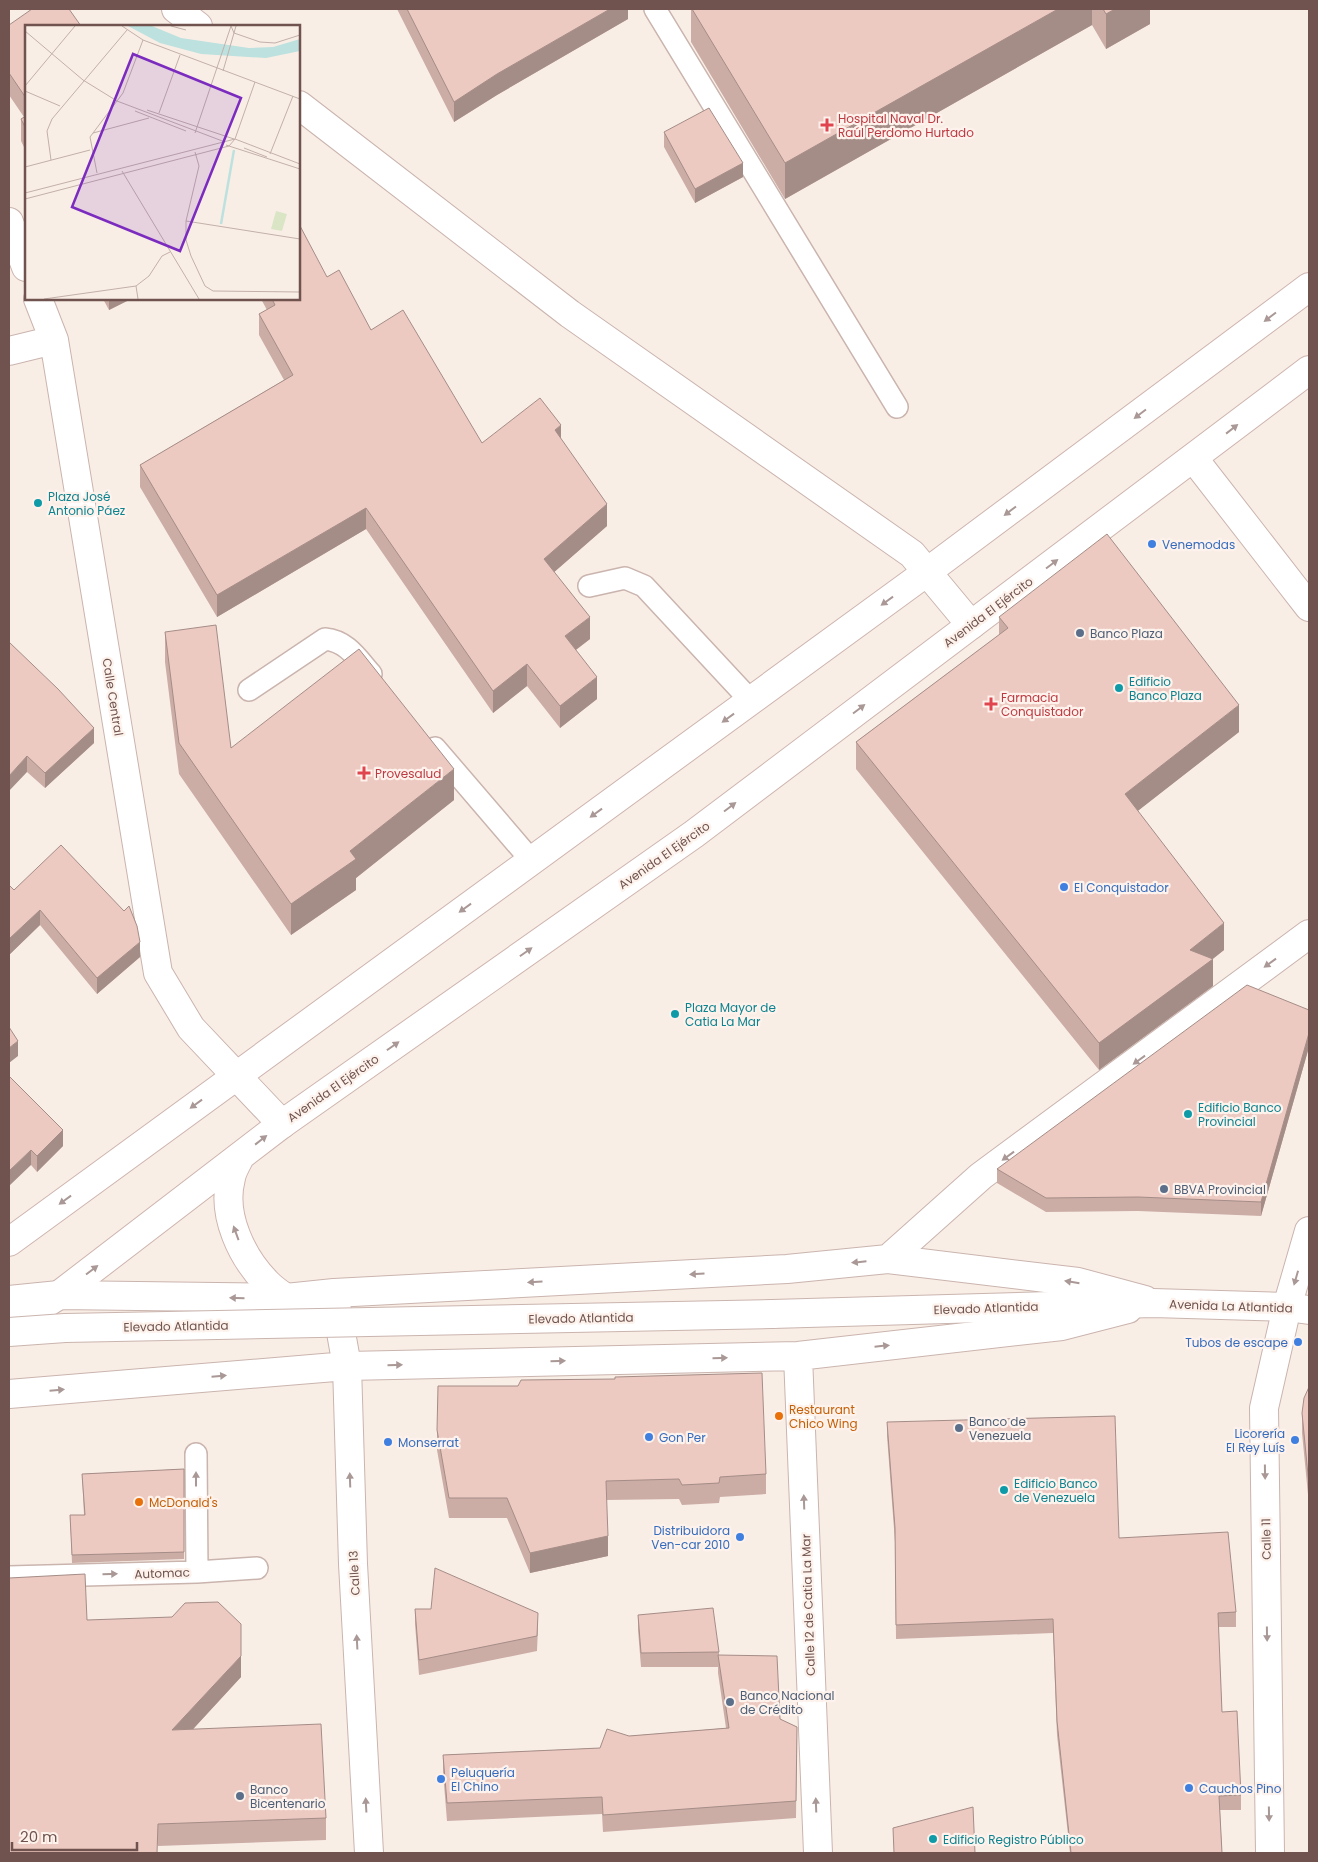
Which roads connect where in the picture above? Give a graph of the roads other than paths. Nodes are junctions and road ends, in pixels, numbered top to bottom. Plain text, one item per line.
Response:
1 (176, 9) edge
2 (655, 9) edge
3 (197, 25) edge
4 (300, 106) edge
5 (9, 222) edge
6 (25, 264) edge
7 (1309, 287) edge
8 (38, 300) edge
9 (54, 340) junction
10 (9, 351) edge
11 (1309, 370) edge
12 (896, 407) dead end
13 (1194, 458) junction
14 (927, 572) junction
15 (589, 586) dead end
16 (1309, 607) edge
17 (971, 625) junction
18 (249, 690) dead end
19 (385, 690) edge
20 (751, 701) junction
21 (423, 734) edge
22 (531, 860) junction
23 (1309, 934) edge
24 (236, 1075) junction
25 (282, 1124) junction
26 (240, 1156) junction
27 (1309, 1231) edge
28 (9, 1242) edge
29 (888, 1258) junction
30 (334, 1293) junction
31 (58, 1295) junction
32 (286, 1298) junction
33 (9, 1300) edge
34 (1153, 1303) junction
35 (1298, 1308) edge
36 (9, 1327) edge
37 (9, 1332) edge
38 (798, 1356) junction
39 (346, 1366) junction
40 (9, 1394) edge
41 (196, 1454) dead end
42 (257, 1568) dead end
43 (197, 1572) junction
44 (9, 1577) edge
45 (369, 1853) edge
46 (818, 1853) edge
47 (1270, 1853) edge

1 - 3 street
2 - 12 lane
4 - 14 street
5 - 6 street
7 -> 14 street
8 - 9 street, Calle Central
9 - 10 street
9 - 24 street, Calle Central
13 -> 11 street, Avenida El Ejército
13 - 16 street
17 -> 13 street, Avenida El Ejército
14 - 17 street
14 -> 20 street
15 - 20 lane
25 -> 17 street, Avenida El Ejército
18 - 19 lane
20 -> 22 street
21 - 22 lane
22 -> 24 street
23 -> 29 street
24 - 25 street, Calle Central
24 -> 28 street
26 -> 25 street, Avenida El Ejército
31 -> 26 street, Avenida El Ejército
32 -> 26 street
27 -> 35 street, Calle 11
29 -> 30 street
34 -> 29 street
30 - 32 street
30 - 39 street, Calle 13
32 -> 31 street
31 - 33 street
31 - 36 street, Avenida El Ejército
34 - 35 street, Avenida La Atlantida
34 - 37 street, Elevado Atlantida, bridge
38 -> 34 street
35 -> 47 street, Calle 11
39 -> 38 street
46 -> 38 street, Calle 12 de Catia La Mar
40 -> 39 street
45 -> 39 street, Calle 13
43 -> 41 lane, Automac
42 - 43 lane
44 -> 43 lane, Automac

